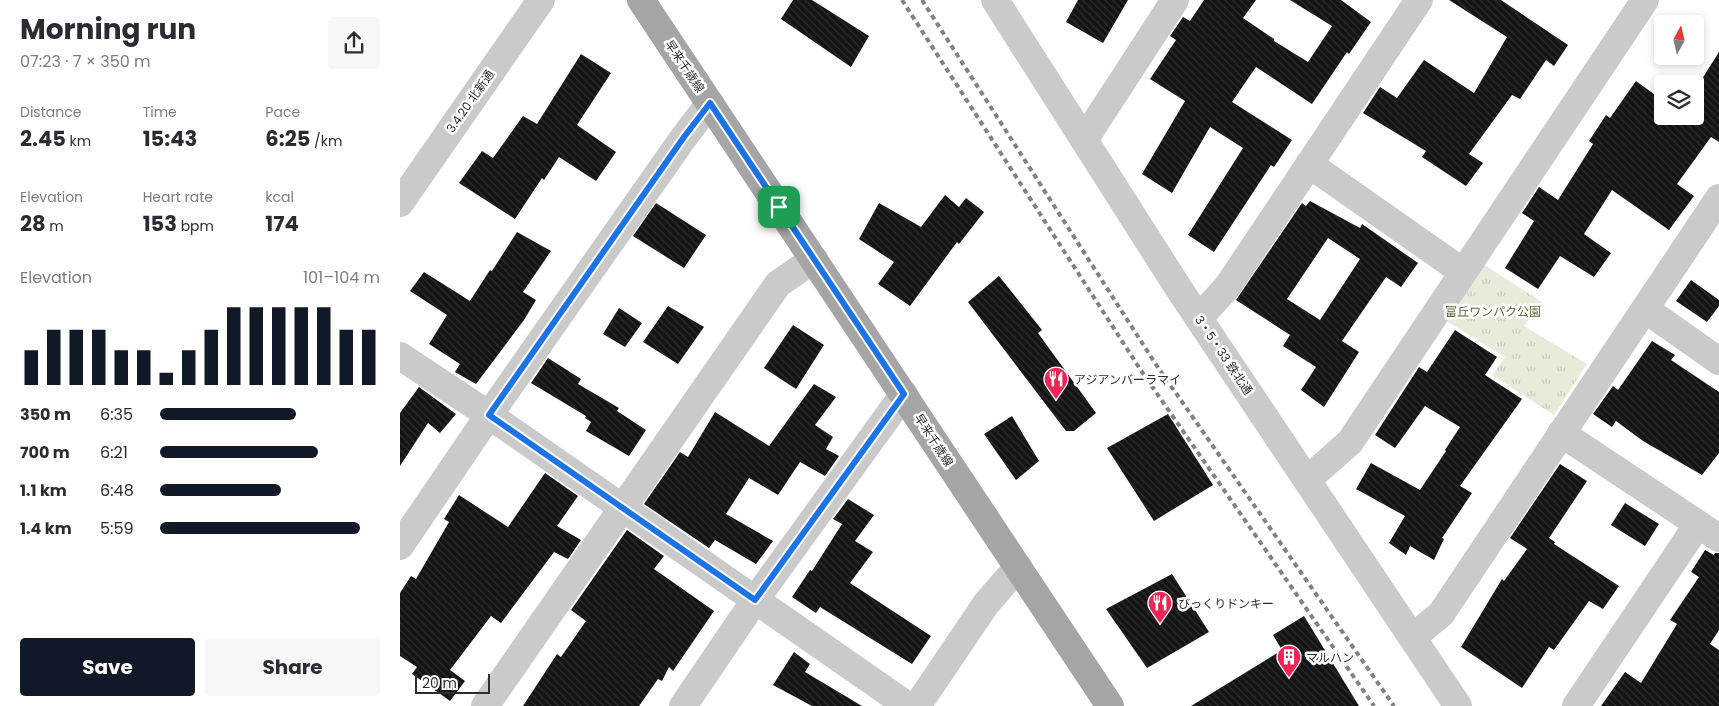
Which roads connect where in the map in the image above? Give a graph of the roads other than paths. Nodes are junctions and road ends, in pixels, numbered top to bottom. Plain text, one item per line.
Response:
1 (541, 0) edge
2 (641, 0) edge
3 (995, 0) edge
4 (1175, 0) edge
5 (1419, 0) edge
6 (1645, 0) edge
7 (710, 103) junction
8 (1084, 140) junction
9 (1310, 164) junction
10 (1719, 198) edge
11 (400, 203) edge
12 (814, 259) junction
13 (1463, 272) junction
14 (1645, 309) junction
15 (1199, 318) junction
16 (400, 356) edge
17 (1719, 361) edge
18 (904, 394) junction
19 (489, 415) junction
20 (1562, 433) junction
21 (1307, 480) junction
22 (623, 508) junction
23 (1708, 531) edge
24 (400, 546) edge
25 (1018, 567) junction
26 (755, 600) junction
27 (1412, 637) junction
28 (485, 706) edge
29 (683, 706) edge
30 (908, 706) edge
31 (917, 706) edge
32 (1110, 706) edge
33 (1458, 706) edge
34 (1576, 706) edge

1 - 11 street, 3.4.20 北新通
2 - 7 main road, 早来千歳線
3 - 8 street, 3・5・33 鉄北通
4 - 8 street
5 - 9 street
6 - 13 street
7 - 12 main road, 早来千歳線
7 - 19 street
8 - 15 street, 3・5・33 鉄北通
9 - 13 street
9 - 15 street
10 - 14 street
12 - 18 main road, 早来千歳線
12 - 22 street
13 - 21 street
14 - 17 street
14 - 20 street
15 - 21 street, 3・5・33 鉄北通
16 - 19 street
18 - 25 main road, 早来千歳線
18 - 26 street
19 - 22 street
19 - 24 street
20 - 23 street
20 - 27 street
21 - 27 street, 3・5・33 鉄北通
22 - 26 street
22 - 28 street
23 - 34 street
25 - 31 street
25 - 32 main road, 早来千歳線
26 - 29 street
26 - 30 street
27 - 33 street, 3・5・33 鉄北通

